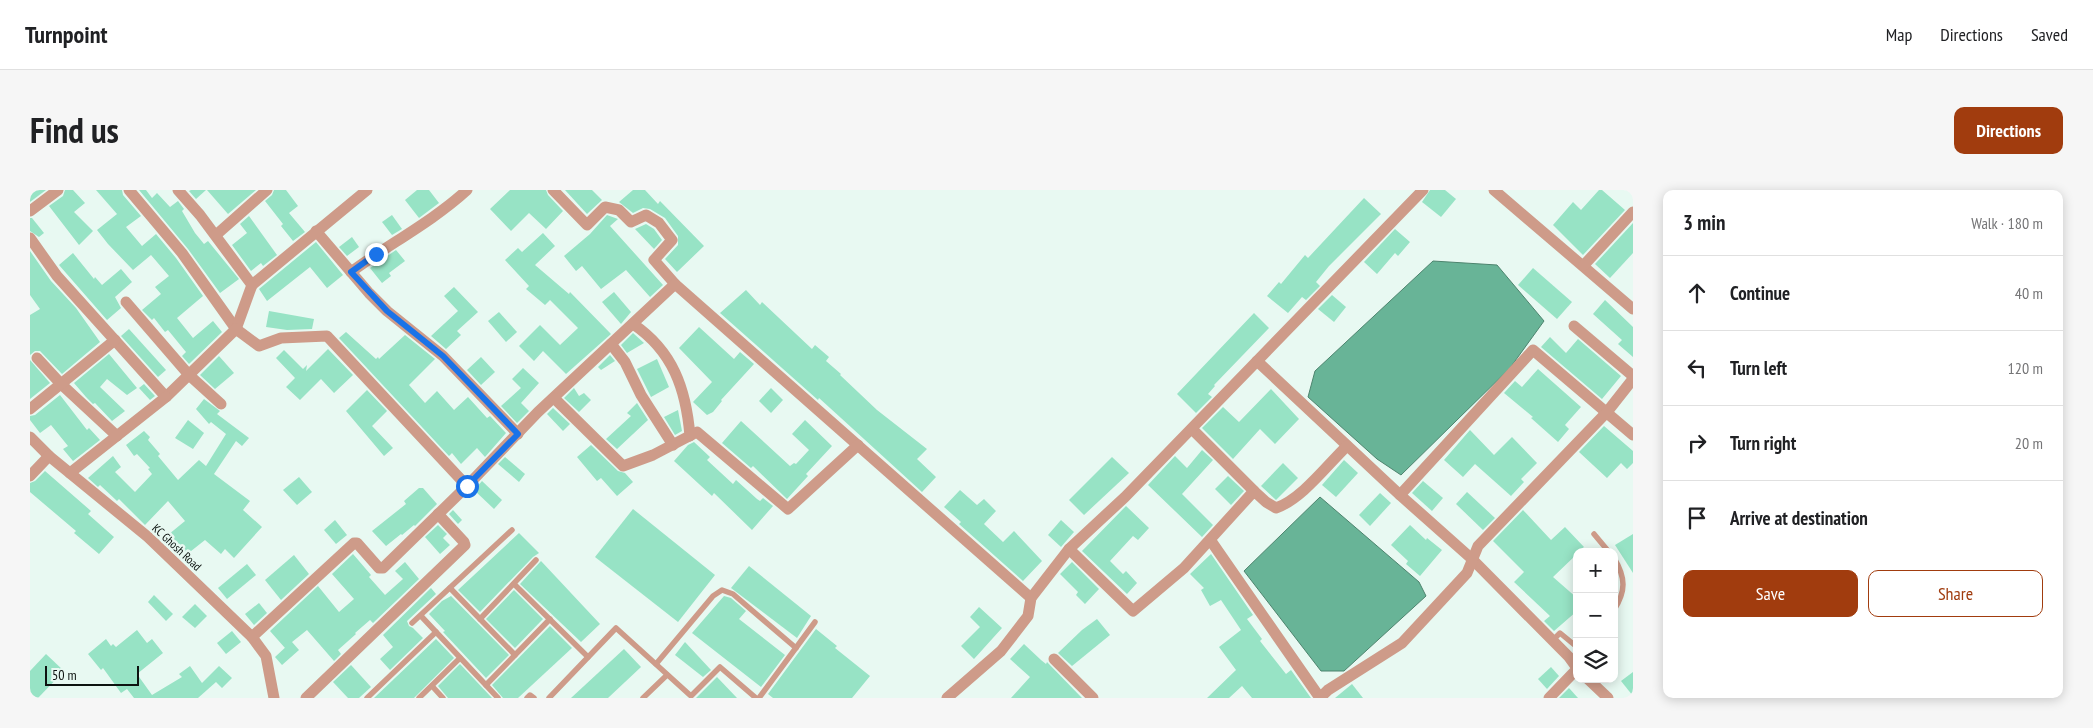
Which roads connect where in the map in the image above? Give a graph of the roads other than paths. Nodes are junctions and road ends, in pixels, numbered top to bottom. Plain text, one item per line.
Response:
1 (58, 190) edge
2 (129, 190) edge
3 (178, 190) edge
4 (267, 190) edge
5 (367, 190) edge
6 (467, 190) edge
7 (553, 190) edge
8 (1423, 190) edge
9 (1494, 190) edge
10 (30, 211) edge
11 (1633, 212) edge
12 (316, 231) junction
13 (216, 235) junction
14 (30, 238) edge
15 (1584, 265) junction
16 (351, 272) junction
17 (675, 284) junction
18 (252, 285) junction
19 (126, 302) dead end
20 (1633, 309) edge
21 (633, 324) junction
22 (1574, 326) dead end
23 (236, 329) junction
24 (116, 340) junction
25 (612, 344) junction
26 (36, 358) dead end
27 (1257, 361) junction
28 (189, 375) junction
29 (1633, 378) edge
30 (61, 384) junction
31 (166, 396) junction
32 (554, 398) junction
33 (221, 404) dead end
34 (30, 409) edge
35 (1606, 412) junction
36 (1192, 428) junction
37 (518, 434) junction
38 (1633, 434) edge
39 (117, 436) junction
40 (690, 436) junction
41 (30, 437) edge
42 (673, 445) junction
43 (858, 445) junction
44 (1347, 446) junction
45 (49, 456) junction
46 (70, 473) junction
47 (30, 476) edge
48 (467, 486) junction
49 (1254, 491) junction
50 (1400, 495) junction
51 (438, 514) junction
52 (512, 530) dead end
53 (1594, 534) dead end
54 (1211, 541) junction
55 (1606, 548) edge
56 (1069, 549) junction
57 (536, 560) dead end
58 (1472, 560) junction
59 (1618, 567) edge
60 (514, 584) junction
61 (450, 588) junction
62 (1032, 598) junction
63 (1618, 603) edge
64 (421, 616) junction
65 (480, 619) junction
66 (550, 619) junction
67 (815, 622) dead end
68 (412, 623) dead end
69 (436, 632) junction
70 (252, 637) junction
71 (796, 648) junction
72 (1573, 650) edge
73 (515, 655) junction
74 (588, 657) junction
75 (460, 658) junction
76 (1054, 659) dead end
77 (656, 664) junction
78 (1573, 673) edge
79 (667, 675) junction
80 (1592, 683) edge
81 (486, 685) junction
82 (432, 686) junction
83 (369, 697) edge
84 (274, 698) edge
85 (306, 698) edge
86 (419, 698) edge
87 (443, 698) edge
88 (498, 698) edge
89 (527, 698) edge
90 (534, 698) edge
91 (549, 698) edge
92 (643, 698) edge
93 (758, 698) edge
94 (947, 698) edge
95 (1093, 698) edge
96 (1320, 698) edge
97 (1549, 698) edge
98 (1608, 698) edge

1 - 10 street
2 - 23 street
3 - 13 street
4 - 13 street
5 - 12 street
6 - 16 street
7 - 17 street
8 - 27 street
9 - 15 street
11 - 15 street
12 - 16 street
12 - 18 street
13 - 18 street
14 - 24 street
15 - 20 street
16 - 37 street
17 - 21 street
17 - 43 street
18 - 23 street
19 - 28 street
21 - 25 street
21 - 40 street
22 - 29 street
23 - 28 street
23 - 48 street
24 - 30 street
24 - 31 street
25 - 32 street
25 - 42 street
26 - 30 street
27 - 36 street
27 - 44 street
28 - 31 street
28 - 33 street
29 - 35 street
30 - 34 street
30 - 39 street
31 - 39 street
32 - 37 street
32 - 42 street
35 - 38 street
35 - 50 street
35 - 58 street
36 - 49 street
36 - 56 street
37 - 48 street
39 - 46 street
40 - 42 street
40 - 43 street
41 - 45 street, KC Ghosh Road
43 - 62 street
44 - 49 street
44 - 50 street
45 - 46 street, KC Ghosh Road
45 - 47 street
46 - 70 street, KC Ghosh Road
48 - 51 street
49 - 54 street
50 - 58 street
51 - 70 street
51 - 85 street
52 - 61 lane
53 - 55 lane
54 - 56 street
54 - 96 street
56 - 62 street
57 - 60 lane
58 - 72 street
58 - 96 street
59 - 63 lane
60 - 65 lane
60 - 66 lane
61 - 64 lane
61 - 65 lane
62 - 94 street
64 - 68 lane
64 - 69 lane
65 - 73 lane
66 - 73 lane
66 - 74 lane
67 - 71 lane
69 - 75 lane
69 - 83 lane
70 - 84 street, KC Ghosh Road
71 - 77 lane
71 - 93 lane
73 - 81 lane
74 - 77 lane
74 - 91 lane
75 - 81 lane
75 - 82 lane
76 - 95 street
77 - 79 lane
78 - 97 street
79 - 92 lane
79 - 93 lane
80 - 98 street
81 - 88 lane
82 - 86 lane
82 - 87 lane
89 - 90 lane

